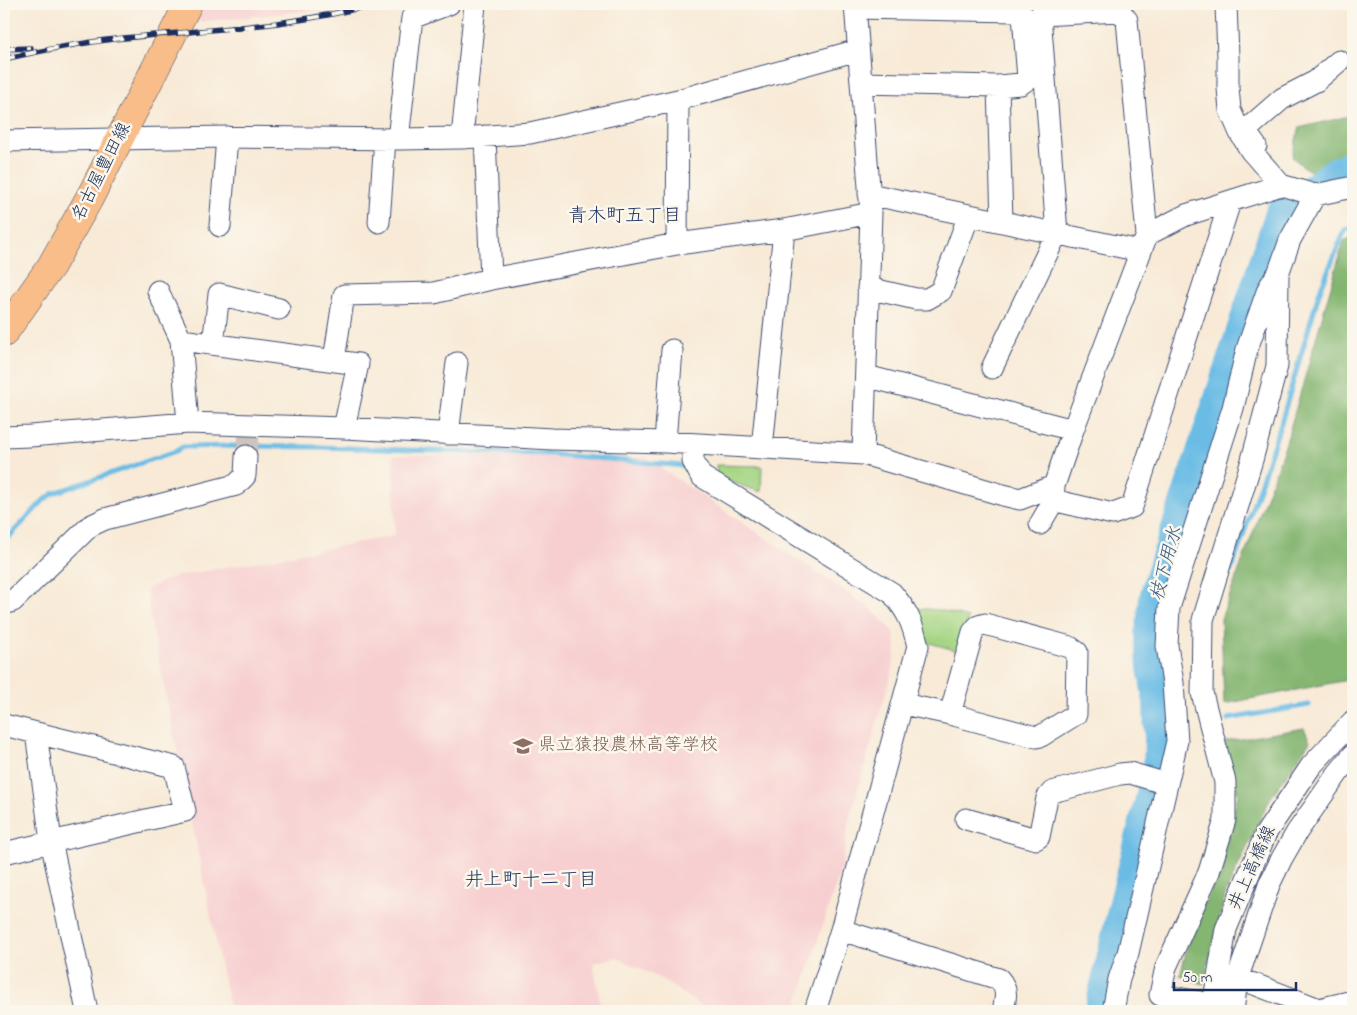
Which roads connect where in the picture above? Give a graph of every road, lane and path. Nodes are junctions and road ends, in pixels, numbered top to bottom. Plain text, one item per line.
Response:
1 (188, 4) edge
2 (449, 4) edge
3 (475, 4) edge
4 (1226, 4) edge
5 (855, 6) edge
6 (858, 50) junction
7 (1338, 61) dead end
8 (861, 83) junction
9 (998, 86) junction
10 (678, 100) junction
11 (485, 136) junction
12 (227, 137) junction
13 (462, 138) junction
14 (392, 139) junction
15 (119, 140) junction
16 (4, 141) edge
17 (1251, 151) junction
18 (1281, 186) junction
19 (1353, 187) edge
20 (1315, 196) junction
21 (1230, 202) junction
22 (870, 203) junction
23 (969, 215) junction
24 (379, 222) dead end
25 (1002, 222) junction
26 (220, 226) dead end
27 (784, 230) junction
28 (1057, 233) junction
29 (1143, 243) junction
30 (677, 244) junction
31 (1278, 274) junction
32 (492, 279) junction
33 (868, 288) junction
34 (158, 291) dead end
35 (279, 308) dead end
36 (4, 333) edge
37 (181, 340) junction
38 (213, 344) junction
39 (672, 350) dead end
40 (334, 360) junction
41 (457, 363) dead end
42 (992, 368) dead end
43 (866, 376) junction
44 (188, 422) junction
45 (344, 428) junction
46 (1073, 430) junction
47 (448, 434) junction
48 (4, 437) edge
49 (248, 439) junction
50 (665, 442) junction
51 (693, 445) junction
52 (762, 448) junction
53 (863, 454) junction
54 (1054, 494) junction
55 (1040, 524) dead end
56 (4, 604) edge
57 (903, 704) junction
58 (950, 714) junction
59 (1353, 721) edge
60 (4, 726) edge
61 (36, 733) junction
62 (1353, 755) edge
63 (1160, 782) junction
64 (966, 820) dead end
65 (51, 841) junction
66 (4, 852) edge
67 (841, 930) junction
68 (1237, 980) junction
69 (1353, 1001) edge
70 (1212, 1007) edge
71 (87, 1011) edge
72 (815, 1011) edge
73 (1004, 1011) edge
74 (1113, 1011) edge
75 (1233, 1011) edge

1 - 15 main road, 名古屋豊田線
2 - 14 street
3 - 13 street
4 - 17 street
5 - 6 street
5 - 9 street
6 - 8 street
6 - 10 street
7 - 17 street
8 - 9 street
8 - 22 street
9 - 25 street
10 - 11 street
10 - 30 street
11 - 13 street
11 - 32 street
12 - 14 street
12 - 15 street
12 - 26 street
13 - 14 street
14 - 24 street
15 - 16 street
15 - 36 main road, 名古屋豊田線
17 - 18 street
18 - 20 street
18 - 21 street
19 - 20 street
20 - 31 street
21 - 29 street
21 - 54 street
22 - 23 street
22 - 27 street
22 - 33 street
23 - 25 street
23 - 33 street
25 - 28 street
27 - 30 street
27 - 52 street
28 - 29 street
28 - 29 street
28 - 42 street
29 - 46 street
30 - 32 street
31 - 63 street
31 - 70 street
32 - 40 street
33 - 43 street
34 - 37 street
35 - 38 street
37 - 38 street
37 - 44 street
38 - 40 street
39 - 50 street
40 - 45 street
41 - 47 street
43 - 46 street
43 - 53 street
44 - 48 street
44 - 49 street
45 - 47 street
45 - 49 street
46 - 54 street
47 - 50 street
49 - 56 street
50 - 51 street
51 - 52 street
51 - 57 street
52 - 53 street
53 - 54 street
54 - 55 street
57 - 58 street
57 - 67 street
58 - 58 street
59 - 70 street, 井上高橋線
60 - 61 street
61 - 65 street
61 - 65 street
62 - 68 street, 井上高橋線
63 - 64 street
63 - 74 street
65 - 66 street
65 - 71 street
67 - 72 street
67 - 73 street
68 - 69 street
68 - 75 street, 井上高橋線

